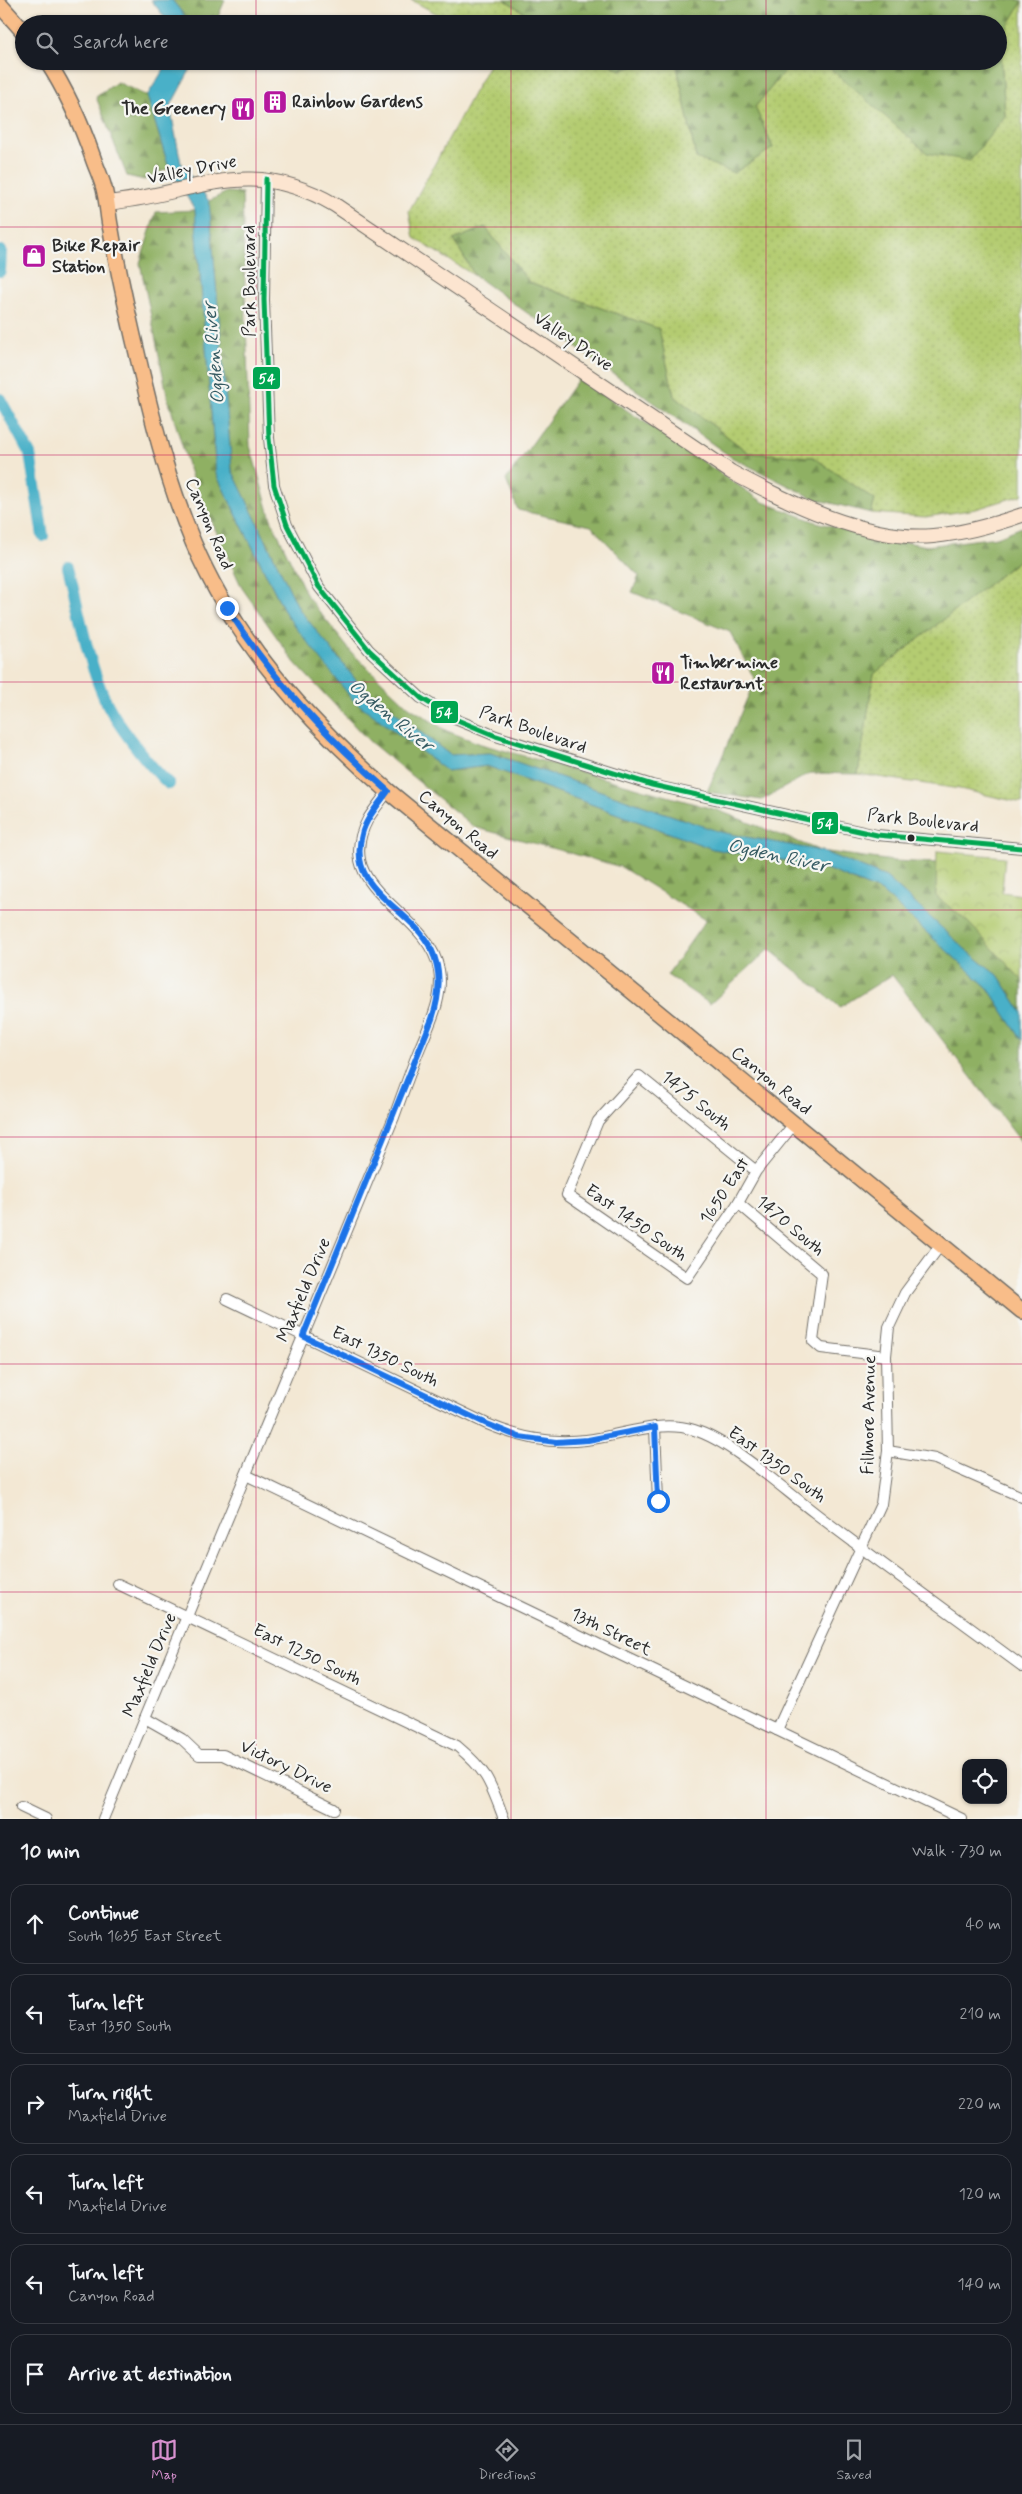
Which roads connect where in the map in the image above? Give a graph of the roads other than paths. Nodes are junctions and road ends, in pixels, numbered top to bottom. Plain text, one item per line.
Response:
1 (0, 5) edge
2 (15, 22) edge
3 (53, 70) edge
4 (266, 179) junction
5 (107, 204) junction
6 (1022, 515) edge
7 (388, 791) junction
8 (1022, 848) edge
9 (794, 1124) junction
10 (756, 1171) junction
11 (567, 1196) joint
12 (738, 1203) junction
13 (942, 1243) junction
14 (687, 1278) joint
15 (227, 1299) dead end
16 (1022, 1311) edge
17 (303, 1336) junction
18 (886, 1356) junction
19 (655, 1427) junction
20 (888, 1451) junction
21 (246, 1475) junction
22 (1022, 1497) edge
23 (658, 1501) dead end
24 (861, 1548) junction
25 (118, 1584) dead end
26 (188, 1616) junction
27 (1022, 1666) edge
28 (145, 1718) junction
29 (777, 1730) junction
30 (20, 1807) dead end
31 (334, 1809) dead end
32 (46, 1819) edge
33 (103, 1819) edge
34 (504, 1819) edge
35 (962, 1819) edge

1 - 2 main road
3 - 5 main road, Canyon Road
4 - 5 street, Valley Drive
4 - 6 street, Valley Drive
4 - 8 street, Park Boulevard
5 - 7 main road, Canyon Road
7 - 9 main road, Canyon Road
7 - 17 street, Maxfield Drive
9 - 10 street, 1650 East
9 - 13 main road, Canyon Road
10 - 11 street, 1475 South
10 - 12 street, 1650 East
11 - 14 street, East 1450 South
12 - 14 street, 1650 East
12 - 18 street, 1470 South
13 - 16 main road, Canyon Road
13 - 18 street, Fillmore Avenue
15 - 17 street, East 1350 South
17 - 19 street, East 1350 South
17 - 21 street, Maxfield Drive
18 - 20 street, Fillmore Avenue
19 - 23 street
19 - 24 street, East 1350 South
20 - 22 street
20 - 24 street, Fillmore Avenue
21 - 26 street, Maxfield Drive
21 - 29 street, 13th Street
24 - 27 street, East 1350 South
24 - 29 street, Fillmore Avenue
25 - 26 street, East 1250 South
26 - 28 street, Maxfield Drive
26 - 34 street, East 1250 South
28 - 31 street, Victory Drive
28 - 33 street, Maxfield Drive
29 - 35 street, 13th Street
30 - 32 street

